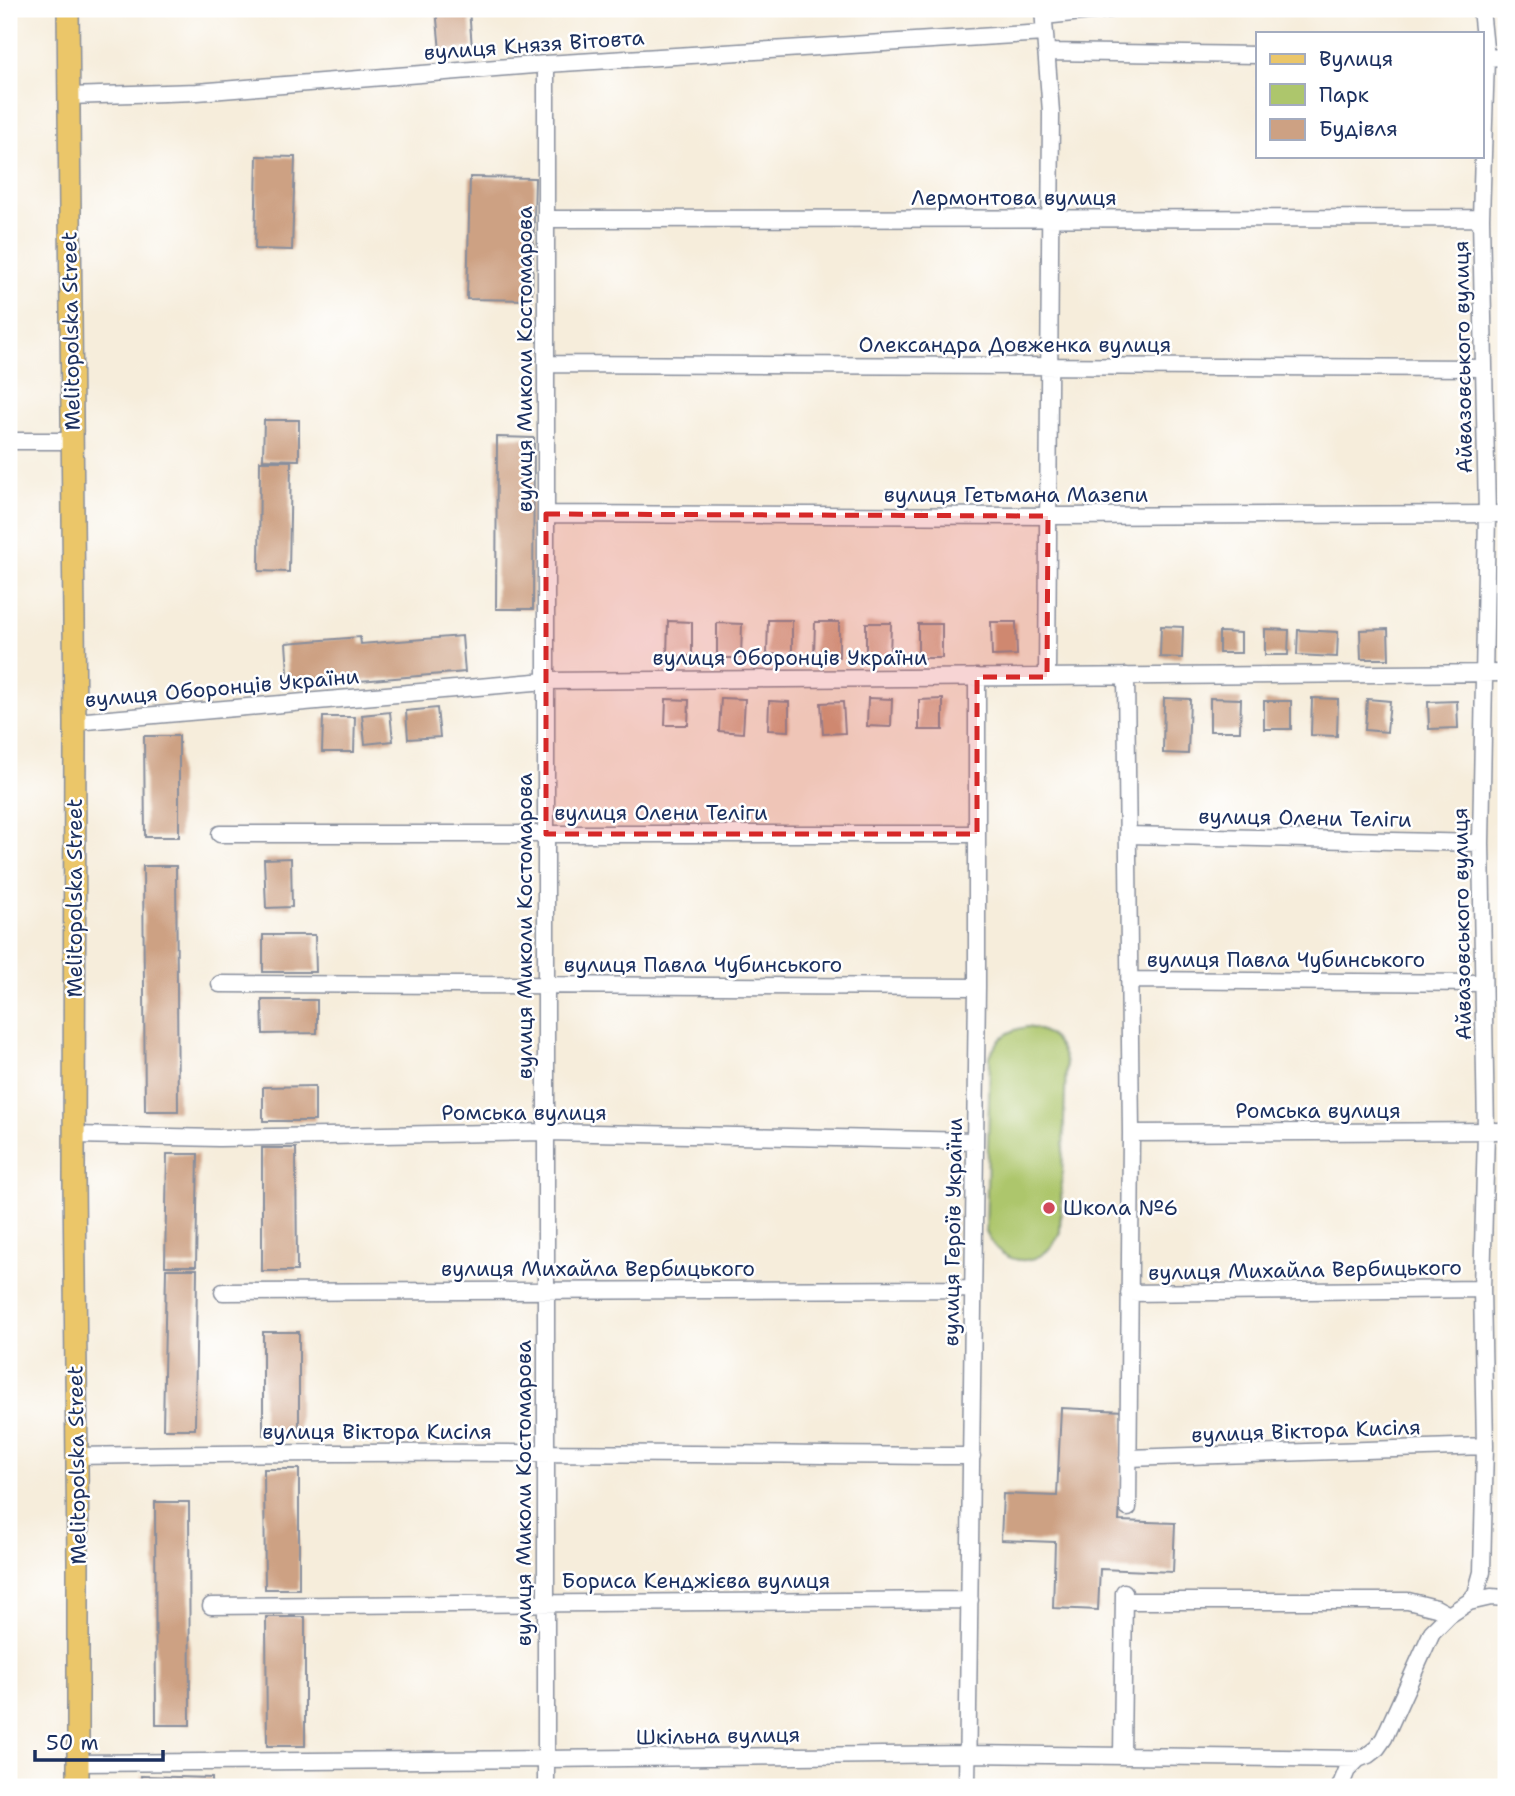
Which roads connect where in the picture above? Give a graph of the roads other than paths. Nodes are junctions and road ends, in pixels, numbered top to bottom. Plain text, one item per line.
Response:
1 (68, 9) edge
2 (1111, 9) edge
3 (1481, 9) edge
4 (1044, 12) edge
5 (1482, 32) edge
6 (1044, 33) junction
7 (1046, 52) junction
8 (1256, 55) edge
9 (1506, 57) edge
10 (1484, 58) edge
11 (546, 64) junction
12 (68, 96) junction
13 (1482, 158) edge
14 (1481, 218) junction
15 (546, 219) junction
16 (1051, 219) junction
17 (546, 364) junction
18 (1049, 366) junction
19 (1483, 368) junction
20 (9, 441) edge
21 (72, 441) junction
22 (546, 514) junction
23 (1487, 514) junction
24 (1506, 514) edge
25 (1048, 516) junction
26 (1483, 673) junction
27 (1506, 673) edge
28 (1126, 676) junction
29 (977, 677) junction
30 (1047, 677) junction
31 (546, 681) junction
32 (75, 722) junction
33 (220, 834) dead end
34 (546, 834) junction
35 (977, 834) junction
36 (1128, 835) junction
37 (1481, 843) junction
38 (1129, 980) junction
39 (1483, 983) junction
40 (220, 984) dead end
41 (546, 986) junction
42 (977, 987) junction
43 (1486, 1131) junction
44 (1506, 1131) edge
45 (546, 1132) junction
46 (1131, 1133) junction
47 (74, 1135) junction
48 (975, 1141) junction
49 (972, 1289) junction
50 (1482, 1289) junction
51 (545, 1290) junction
52 (223, 1292) dead end
53 (1129, 1293) junction
54 (1485, 1446) junction
55 (546, 1453) junction
56 (972, 1456) junction
57 (77, 1457) junction
58 (1128, 1458) junction
59 (1128, 1508) dead end
60 (1506, 1598) edge
61 (970, 1600) junction
62 (1469, 1602) junction
63 (546, 1603) junction
64 (211, 1606) dead end
65 (1449, 1615) junction
66 (968, 1754) junction
67 (1122, 1756) junction
68 (545, 1759) junction
69 (1358, 1759) junction
70 (78, 1763) junction
71 (78, 1787) edge
72 (545, 1787) edge
73 (967, 1787) edge
74 (1340, 1787) edge

1 - 12 main road, Melitopolska Street
2 - 4 street
3 - 5 street, Айвазовського вулиця
4 - 6 street
6 - 7 street
6 - 11 street, вулиця Князя Вітовта
7 - 8 street
7 - 16 street
9 - 10 street
11 - 12 street, вулиця Князя Вітовта
11 - 15 street, вулиця Миколи Костомарова
12 - 21 main road, Melitopolska Street
13 - 14 street, Айвазовського вулиця
14 - 16 street, Лермонтова вулиця
14 - 19 street, Айвазовського вулиця
15 - 16 street, Лермонтова вулиця
15 - 17 street, вулиця Миколи Костомарова
16 - 18 street
17 - 18 street, Олександра Довженка вулиця
17 - 22 street, вулиця Миколи Костомарова
18 - 19 street, Олександра Довженка вулиця
18 - 25 street
19 - 23 street, Айвазовського вулиця
20 - 21 street
21 - 32 main road, Melitopolska Street
22 - 25 street, вулиця Гетьмана Мазепи
22 - 31 street, вулиця Миколи Костомарова
23 - 24 street, вулиця Гетьмана Мазепи
23 - 25 street, вулиця Гетьмана Мазепи
23 - 26 street, Айвазовського вулиця
25 - 30 street
26 - 27 street, вулиця Оборонців України
26 - 28 street, вулиця Оборонців України
26 - 37 street, Айвазовського вулиця
28 - 30 street, вулиця Оборонців України
28 - 36 street
29 - 30 street, вулиця Оборонців України
29 - 31 street, вулиця Оборонців України
29 - 35 street, вулиця Героїв України
31 - 32 street, вулиця Оборонців України
31 - 34 street, вулиця Миколи Костомарова
32 - 47 main road, Melitopolska Street
33 - 34 street, вулиця Олени Теліги
34 - 35 street, вулиця Олени Теліги
34 - 41 street, вулиця Миколи Костомарова
35 - 42 street, вулиця Героїв України
36 - 37 street, вулиця Олени Теліги
36 - 38 street
37 - 39 street, Айвазовського вулиця
38 - 39 street, вулиця Павла Чубинського
38 - 46 street
39 - 43 street, Айвазовського вулиця
40 - 41 street, вулиця Павла Чубинського
41 - 42 street, вулиця Павла Чубинського
41 - 45 street, вулиця Миколи Костомарова
42 - 48 street, вулиця Героїв України
43 - 44 street, Ромська вулиця
43 - 46 street, Ромська вулиця
43 - 50 street, Айвазовського вулиця
45 - 47 street, Ромська вулиця
45 - 48 street, Ромська вулиця
45 - 51 street, вулиця Миколи Костомарова
46 - 53 street
47 - 57 main road, Melitopolska Street
48 - 49 street, вулиця Героїв України
49 - 51 street, вулиця Михайла Вербицького
49 - 56 street, вулиця Героїв України
50 - 53 street, вулиця Михайла Вербицького
50 - 54 street, Айвазовського вулиця
51 - 52 street, вулиця Михайла Вербицького
51 - 55 street, вулиця Миколи Костомарова
53 - 58 street
54 - 58 street, вулиця Віктора Кисіля
54 - 62 street, Айвазовського вулиця
55 - 56 street, вулиця Віктора Кисіля
55 - 57 street, вулиця Віктора Кисіля
55 - 63 street, вулиця Миколи Костомарова
56 - 61 street, вулиця Героїв України
57 - 70 main road, Melitopolska Street
58 - 59 street
60 - 62 street
61 - 63 street, Бориса Кенджієва вулиця
61 - 66 street, вулиця Героїв України
62 - 65 street
63 - 64 street, Бориса Кенджієва вулиця
63 - 68 street, вулиця Миколи Костомарова
65 - 67 street
65 - 69 street
66 - 67 street, Шкільна вулиця
66 - 68 street, Шкільна вулиця
66 - 73 street, вулиця Героїв України
67 - 69 street, Шкільна вулиця
68 - 70 street, Шкільна вулиця
68 - 72 street, вулиця Миколи Костомарова
69 - 74 street
70 - 71 main road, Melitopolska Street

